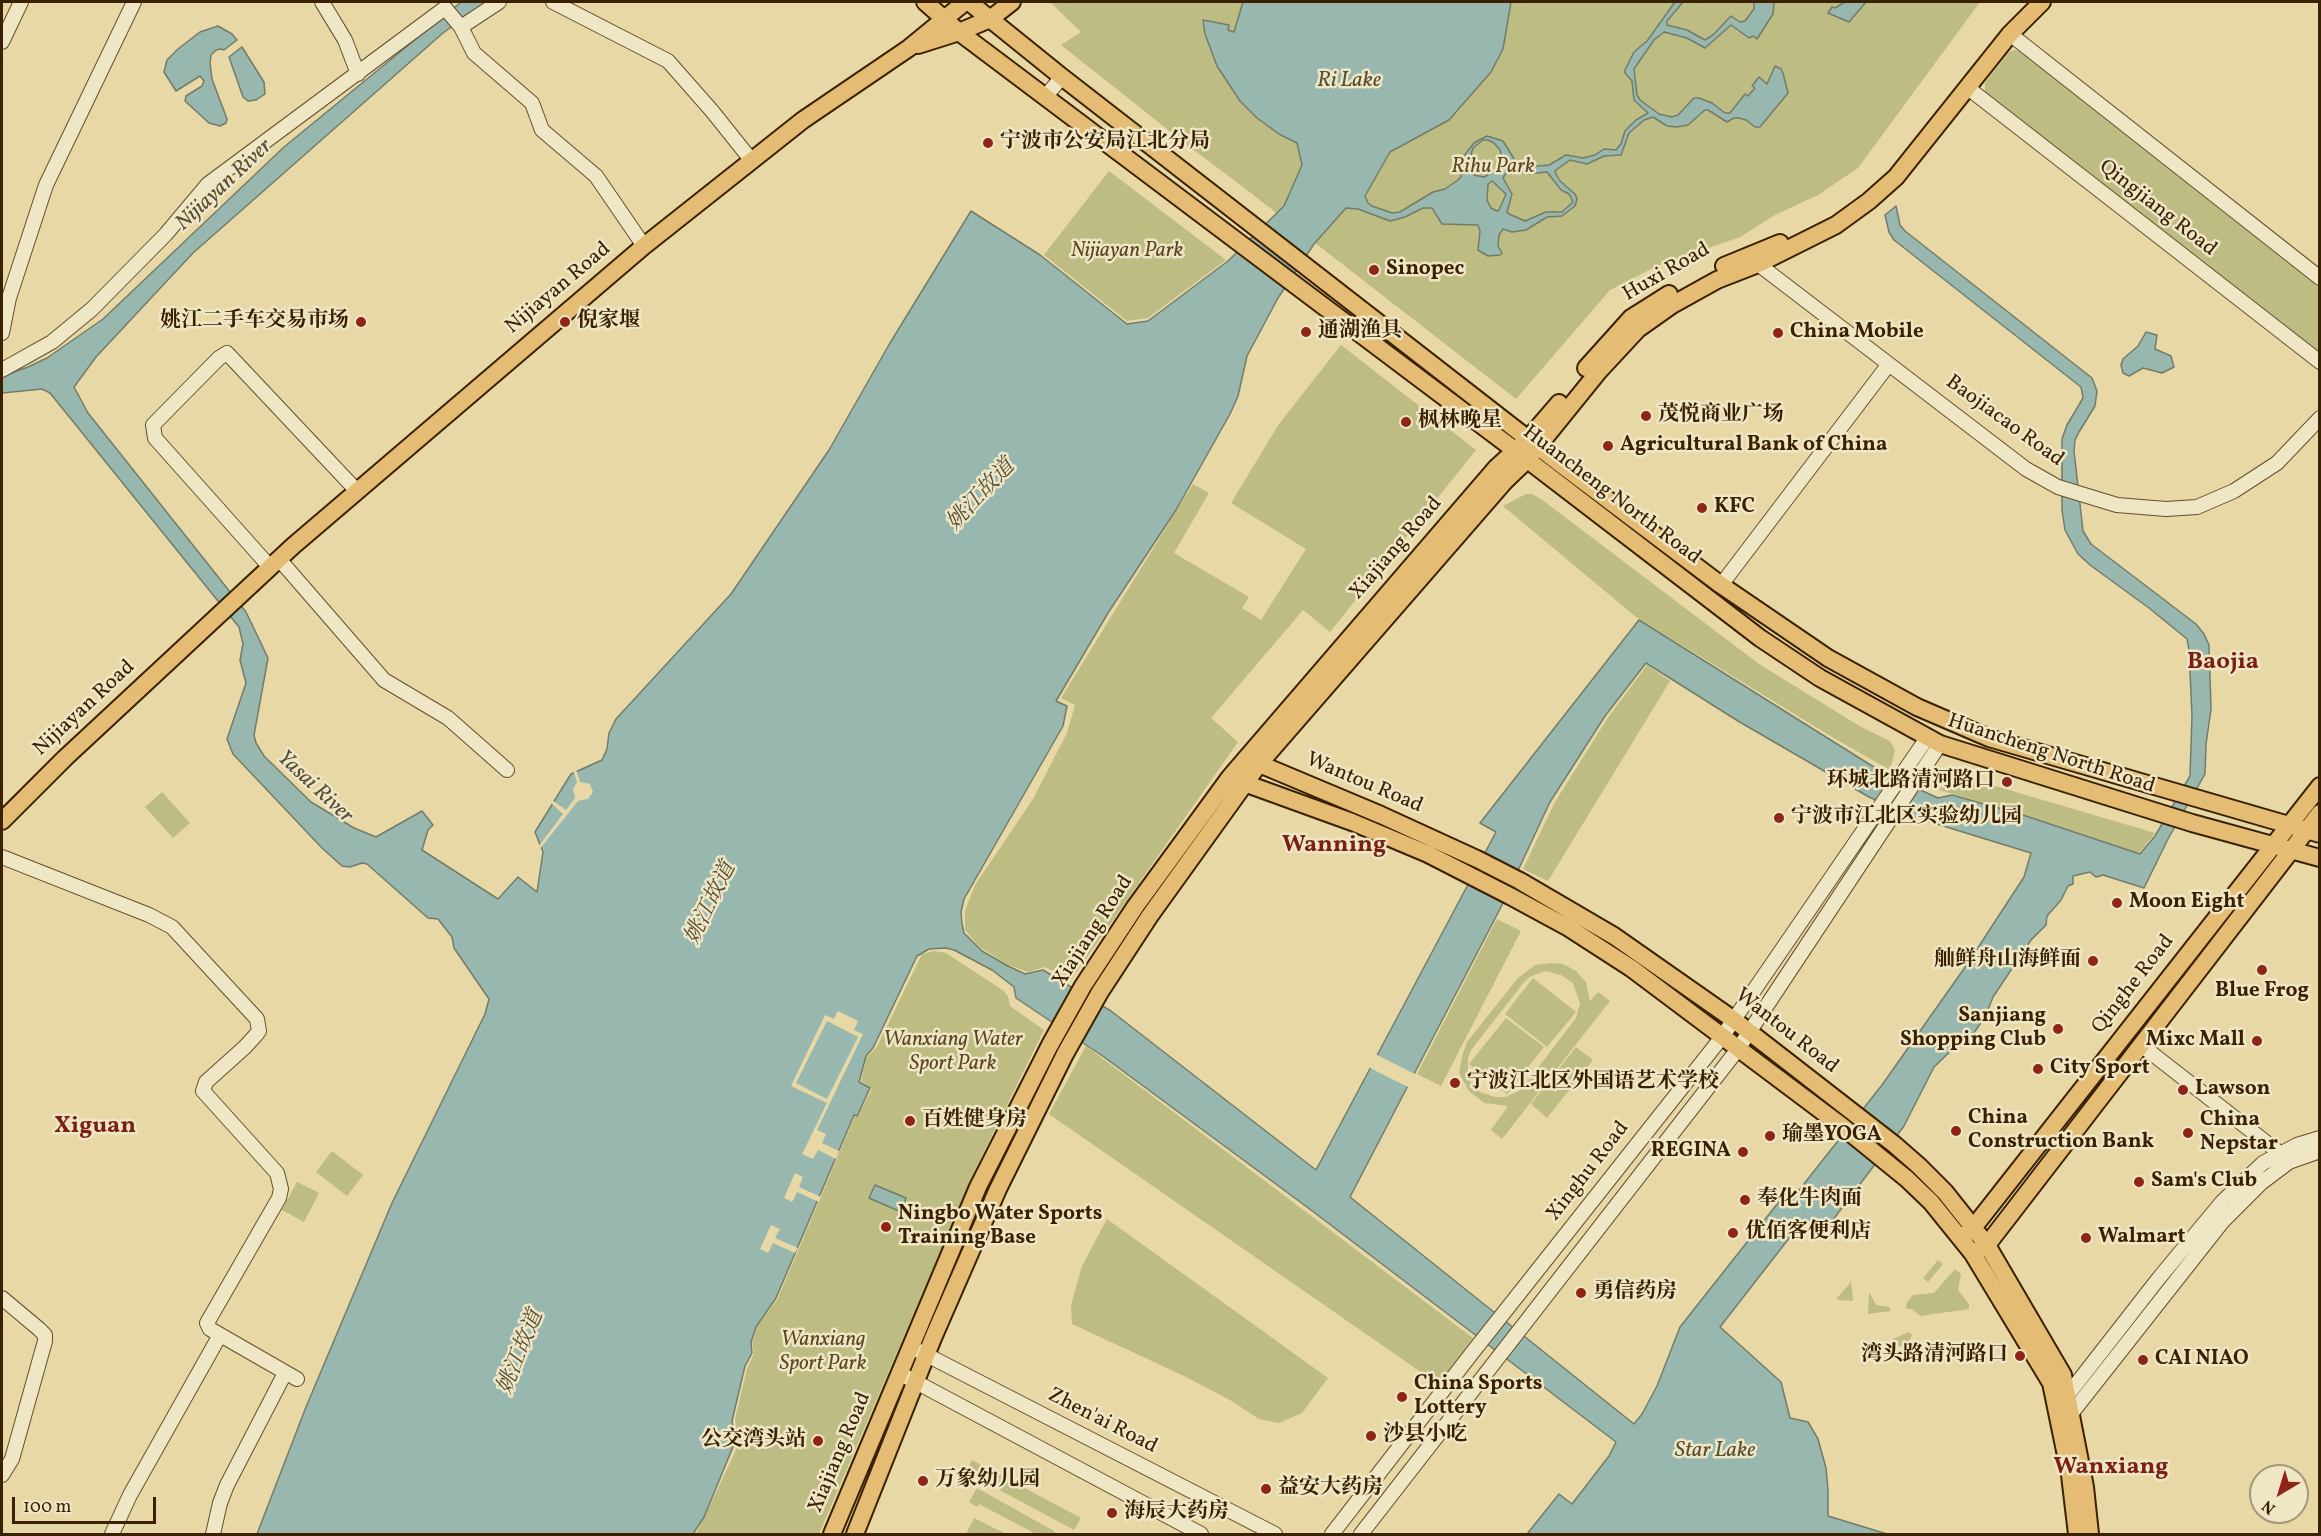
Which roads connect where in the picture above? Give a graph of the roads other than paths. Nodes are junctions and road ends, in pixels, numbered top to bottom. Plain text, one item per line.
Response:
1 (21, 2) edge
2 (134, 2) edge
3 (322, 2) edge
4 (499, 2) edge
5 (553, 2) edge
6 (925, 2) edge
7 (967, 2) edge
8 (1012, 2) edge
9 (2042, 2) edge
10 (448, 6) edge
11 (944, 19) junction
12 (990, 19) junction
13 (461, 27) junction
14 (959, 32) junction
15 (2010, 34) junction
16 (2, 42) edge
17 (909, 48) junction
18 (358, 74) junction
19 (1062, 77) junction
20 (1968, 88) junction
21 (1046, 97) junction
22 (752, 161) junction
23 (644, 246) junction
24 (1755, 259) junction
25 (2319, 278) edge
26 (2, 333) edge
27 (2319, 362) edge
28 (1889, 364) junction
29 (2, 370) edge
30 (2319, 418) edge
31 (1533, 443) junction
32 (1521, 456) junction
33 (357, 491) junction
34 (275, 563) junction
35 (1721, 585) junction
36 (1933, 741) junction
37 (1252, 761) junction
38 (507, 770) dead end
39 (1238, 780) junction
40 (2319, 786) edge
41 (2319, 813) edge
42 (2, 821) edge
43 (2287, 826) junction
44 (2312, 832) edge
45 (2271, 846) junction
46 (2290, 850) junction
47 (2, 857) edge
48 (2319, 858) edge
49 (1473, 867) junction
50 (1734, 1020) junction
51 (1750, 1032) junction
52 (1722, 1037) junction
53 (2141, 1045) junction
54 (1738, 1049) junction
55 (2319, 1138) edge
56 (2319, 1151) edge
57 (2281, 1154) junction
58 (1967, 1233) junction
59 (1980, 1249) junction
60 (2, 1298) edge
61 (220, 1335) junction
62 (911, 1346) junction
63 (927, 1355) junction
64 (899, 1373) junction
65 (917, 1382) junction
66 (2067, 1396) junction
67 (2071, 1414) junction
68 (2, 1475) edge
69 (1342, 1521) junction
70 (112, 1534) edge
71 (213, 1534) edge
72 (832, 1534) edge
73 (855, 1534) edge
74 (1201, 1534) edge
75 (1275, 1534) edge
76 (1332, 1534) edge
77 (1361, 1534) edge
78 (2077, 1534) edge
79 (2090, 1534) edge

1 - 16 street
2 - 26 street
3 - 18 street
4 - 13 street
5 - 22 street
6 - 11 main road, Huancheng North Road
7 - 11 main road
7 - 12 main road, Huancheng North Road
8 - 12 main road
9 - 15 main road, Huxi Road
10 - 13 street
10 - 18 street
11 - 14 main road, Huancheng North Road
11 - 17 main road
12 - 14 main road
12 - 19 main road, Huancheng North Road
13 - 23 street
14 - 17 main road
14 - 21 main road, Huancheng North Road
15 - 20 main road, Huxi Road
15 - 25 street
17 - 22 main road, Nijiayan Road
18 - 29 street
19 - 21 street
19 - 31 main road, Huancheng North Road
20 - 24 main road, Huxi Road
20 - 27 street, Qingjiang Road
21 - 32 main road, Huancheng North Road
22 - 23 main road, Nijiayan Road
23 - 33 main road, Nijiayan Road
24 - 28 street, Baojiacao Road
24 - 31 main road, Huxi Road
28 - 30 street, Baojiacao Road
28 - 35 street
31 - 32 main road, Xiajiang Road
31 - 35 main road, Huancheng North Road
32 - 36 main road, Huancheng North Road
32 - 37 main road, Xiajiang Road
33 - 34 main road, Nijiayan Road
33 - 34 street
34 - 38 street
34 - 42 main road, Nijiayan Road
35 - 43 main road, Huancheng North Road
36 - 45 main road, Huancheng North Road
36 - 50 street, Xinghu Road
36 - 51 street, Xinghu Road
37 - 39 main road, Xiajiang Road
37 - 49 main road, Wantou Road
39 - 49 main road, Wantou Road
39 - 62 main road, Xiajiang Road
39 - 63 main road, Xiajiang Road
40 - 43 main road, Qinghe Road
41 - 44 main road, Qinghe Road
43 - 44 main road, Huancheng North Road
43 - 45 main road, Qinghe Road
44 - 46 main road, Qinghe Road
45 - 46 main road, Huancheng North Road
45 - 58 main road, Qinghe Road
46 - 48 main road, Huancheng North Road
46 - 53 main road, Qinghe Road
47 - 61 street
49 - 50 main road, Wantou Road
49 - 52 main road, Wantou Road
50 - 51 main road, Wantou Road
50 - 52 street, Xinghu Road
51 - 54 street, Xinghu Road
51 - 58 main road, Wantou Road
52 - 54 main road, Wantou Road
52 - 69 street, Xinghu Road
53 - 57 street
53 - 59 main road, Qinghe Road
54 - 58 main road, Wantou Road
54 - 77 street, Xinghu Road
55 - 57 street
56 - 67 street
57 - 66 street
58 - 59 main road, Wantou Road
59 - 66 main road, Wantou Road
59 - 78 main road, Wantou Road
60 - 68 street
61 - 70 street
61 - 71 street
62 - 63 street, Zhen'ai Road
62 - 64 main road, Xiajiang Road
63 - 65 main road, Xiajiang Road
63 - 75 street, Zhen'ai Road
64 - 65 street
64 - 72 main road, Xiajiang Road
65 - 73 main road, Xiajiang Road
65 - 74 street
66 - 67 main road, Wantou Road
67 - 79 main road, Wantou Road
69 - 76 street, Xinghu Road
69 - 77 street

